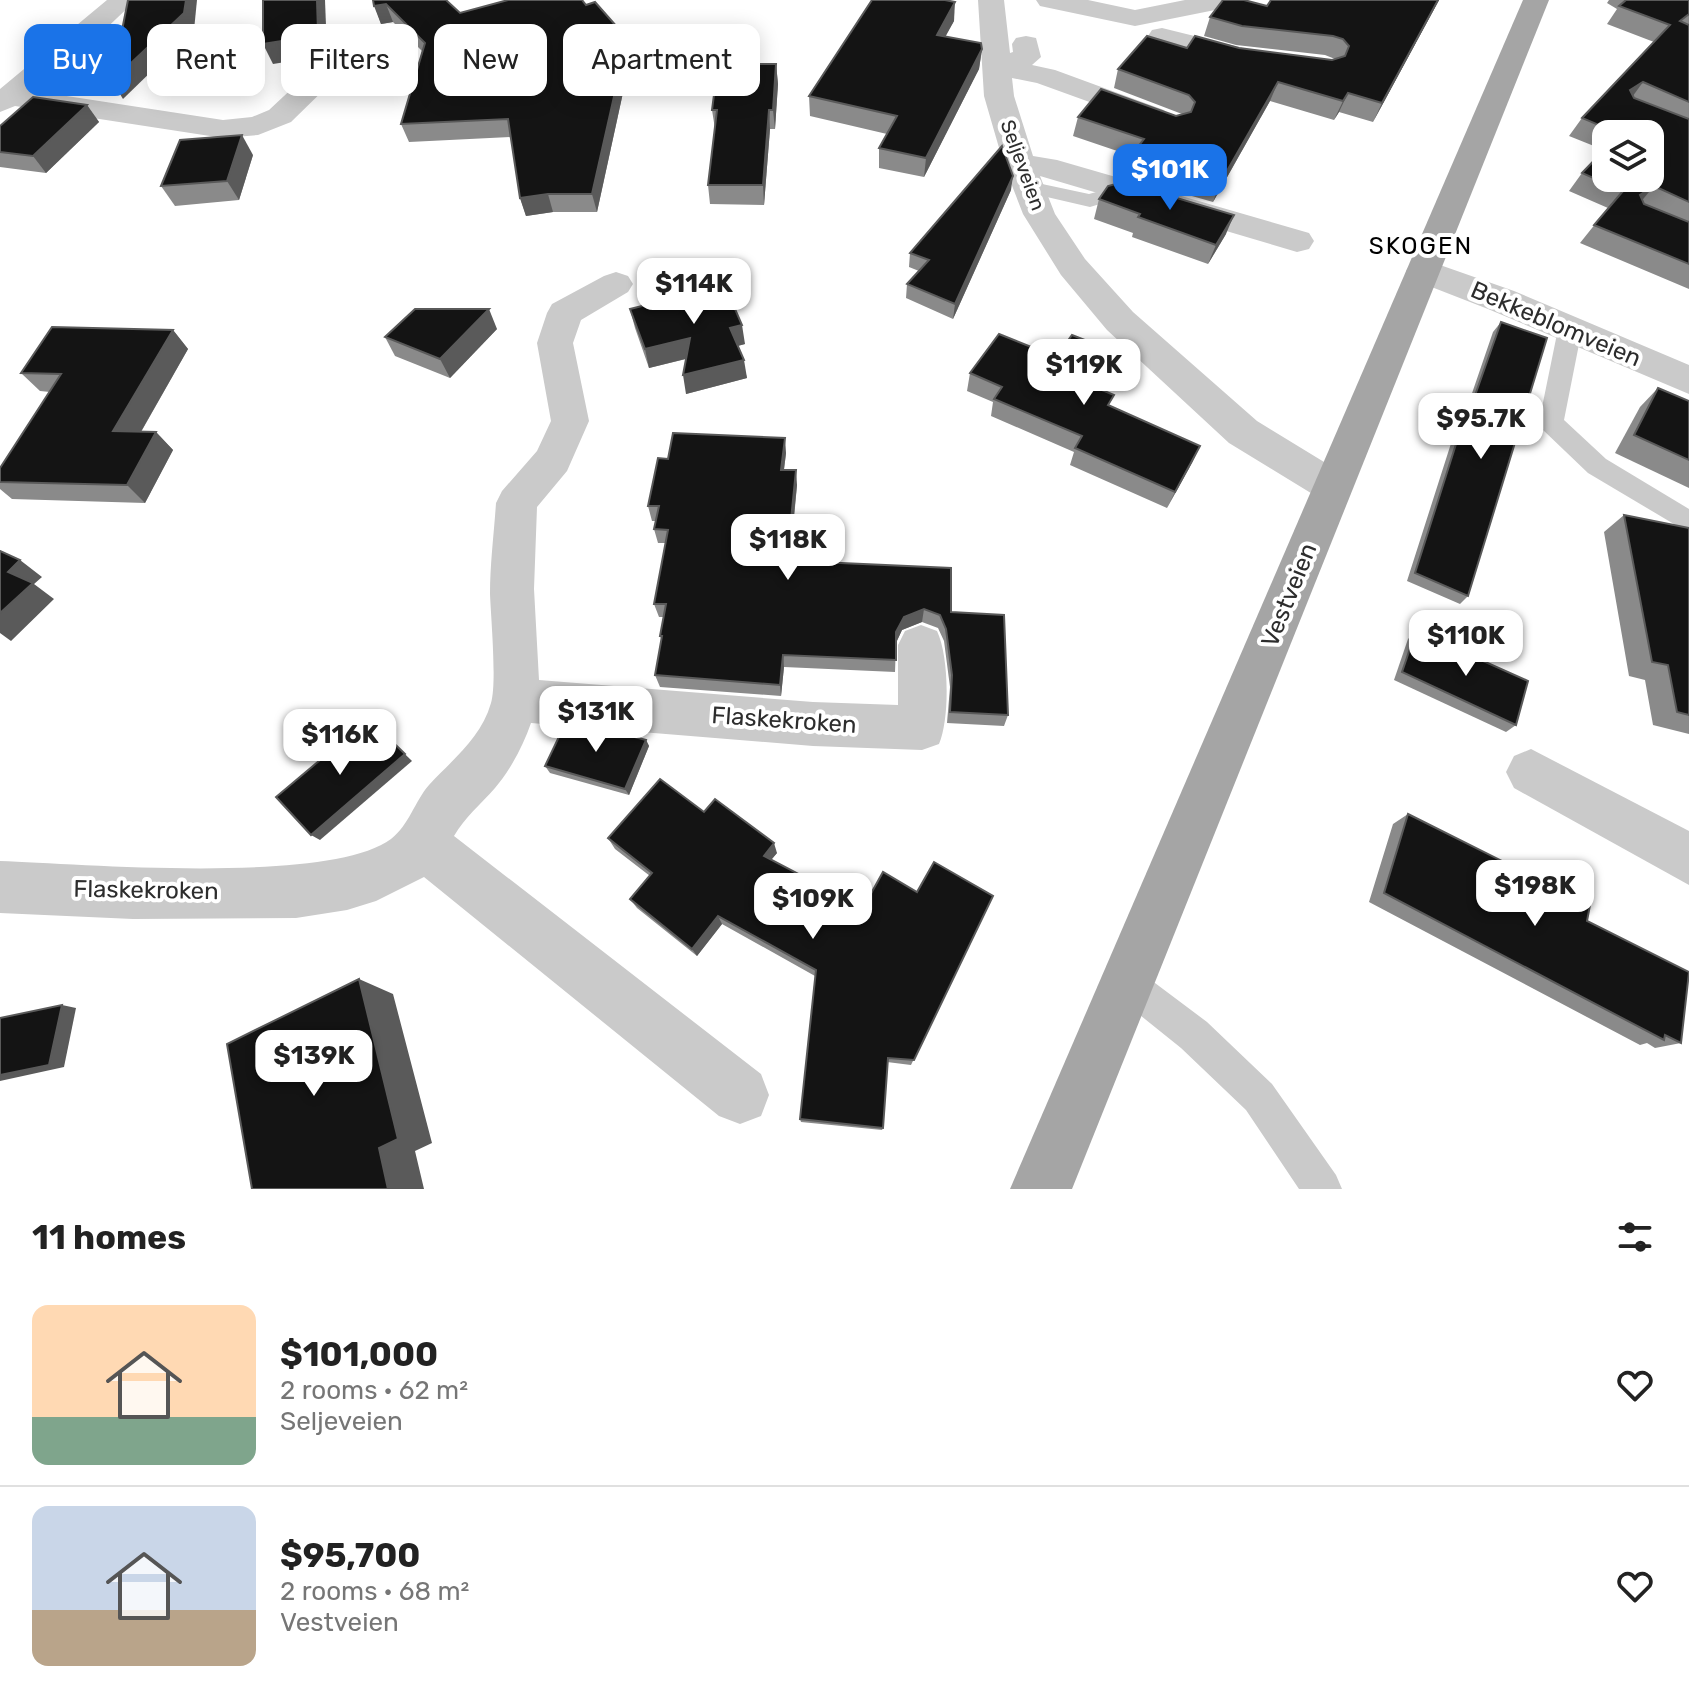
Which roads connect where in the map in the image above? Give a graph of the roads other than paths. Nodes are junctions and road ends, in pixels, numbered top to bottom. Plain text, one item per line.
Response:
1 (123, 0) edge
2 (991, 0) edge
3 (1049, 0) edge
4 (1226, 0) edge
5 (1536, 0) edge
6 (1190, 7) junction
7 (1135, 18) junction
8 (1162, 36) junction
9 (1026, 44) dead end
10 (1279, 62) edge
11 (996, 66) junction
12 (301, 96) edge
13 (5, 99) edge
14 (1171, 123) edge
15 (1024, 176) junction
16 (1297, 241) dead end
17 (1423, 271) junction
18 (616, 284) dead end
19 (1570, 329) junction
20 (1689, 380) edge
21 (1333, 487) junction
22 (1689, 522) edge
23 (921, 645) dead end
24 (516, 700) junction
25 (1531, 772) dead end
26 (422, 843) junction
27 (1689, 859) edge
28 (0, 887) edge
29 (1127, 983) junction
30 (740, 1095) dead end
31 (1041, 1189) edge
32 (1322, 1189) edge

1 - 13 street
2 - 11 street, Seljeveien
3 - 7 street
4 - 6 street
5 - 17 main road, Vestveien
6 - 7 street
6 - 8 street
7 - 8 street
8 - 10 street
9 - 11 street
11 - 14 street
11 - 15 street, Seljeveien
12 - 13 street
15 - 16 street
15 - 21 street, Seljeveien
17 - 19 street, Bekkeblomveien
17 - 21 main road, Vestveien
18 - 24 street, Flaskekroken
19 - 20 street, Bekkeblomveien
19 - 22 lane
21 - 29 main road, Vestveien
23 - 24 street, Flaskekroken
24 - 26 street, Flaskekroken
25 - 27 street
26 - 28 street, Flaskekroken
26 - 30 street
29 - 31 main road, Vestveien
29 - 32 lane

